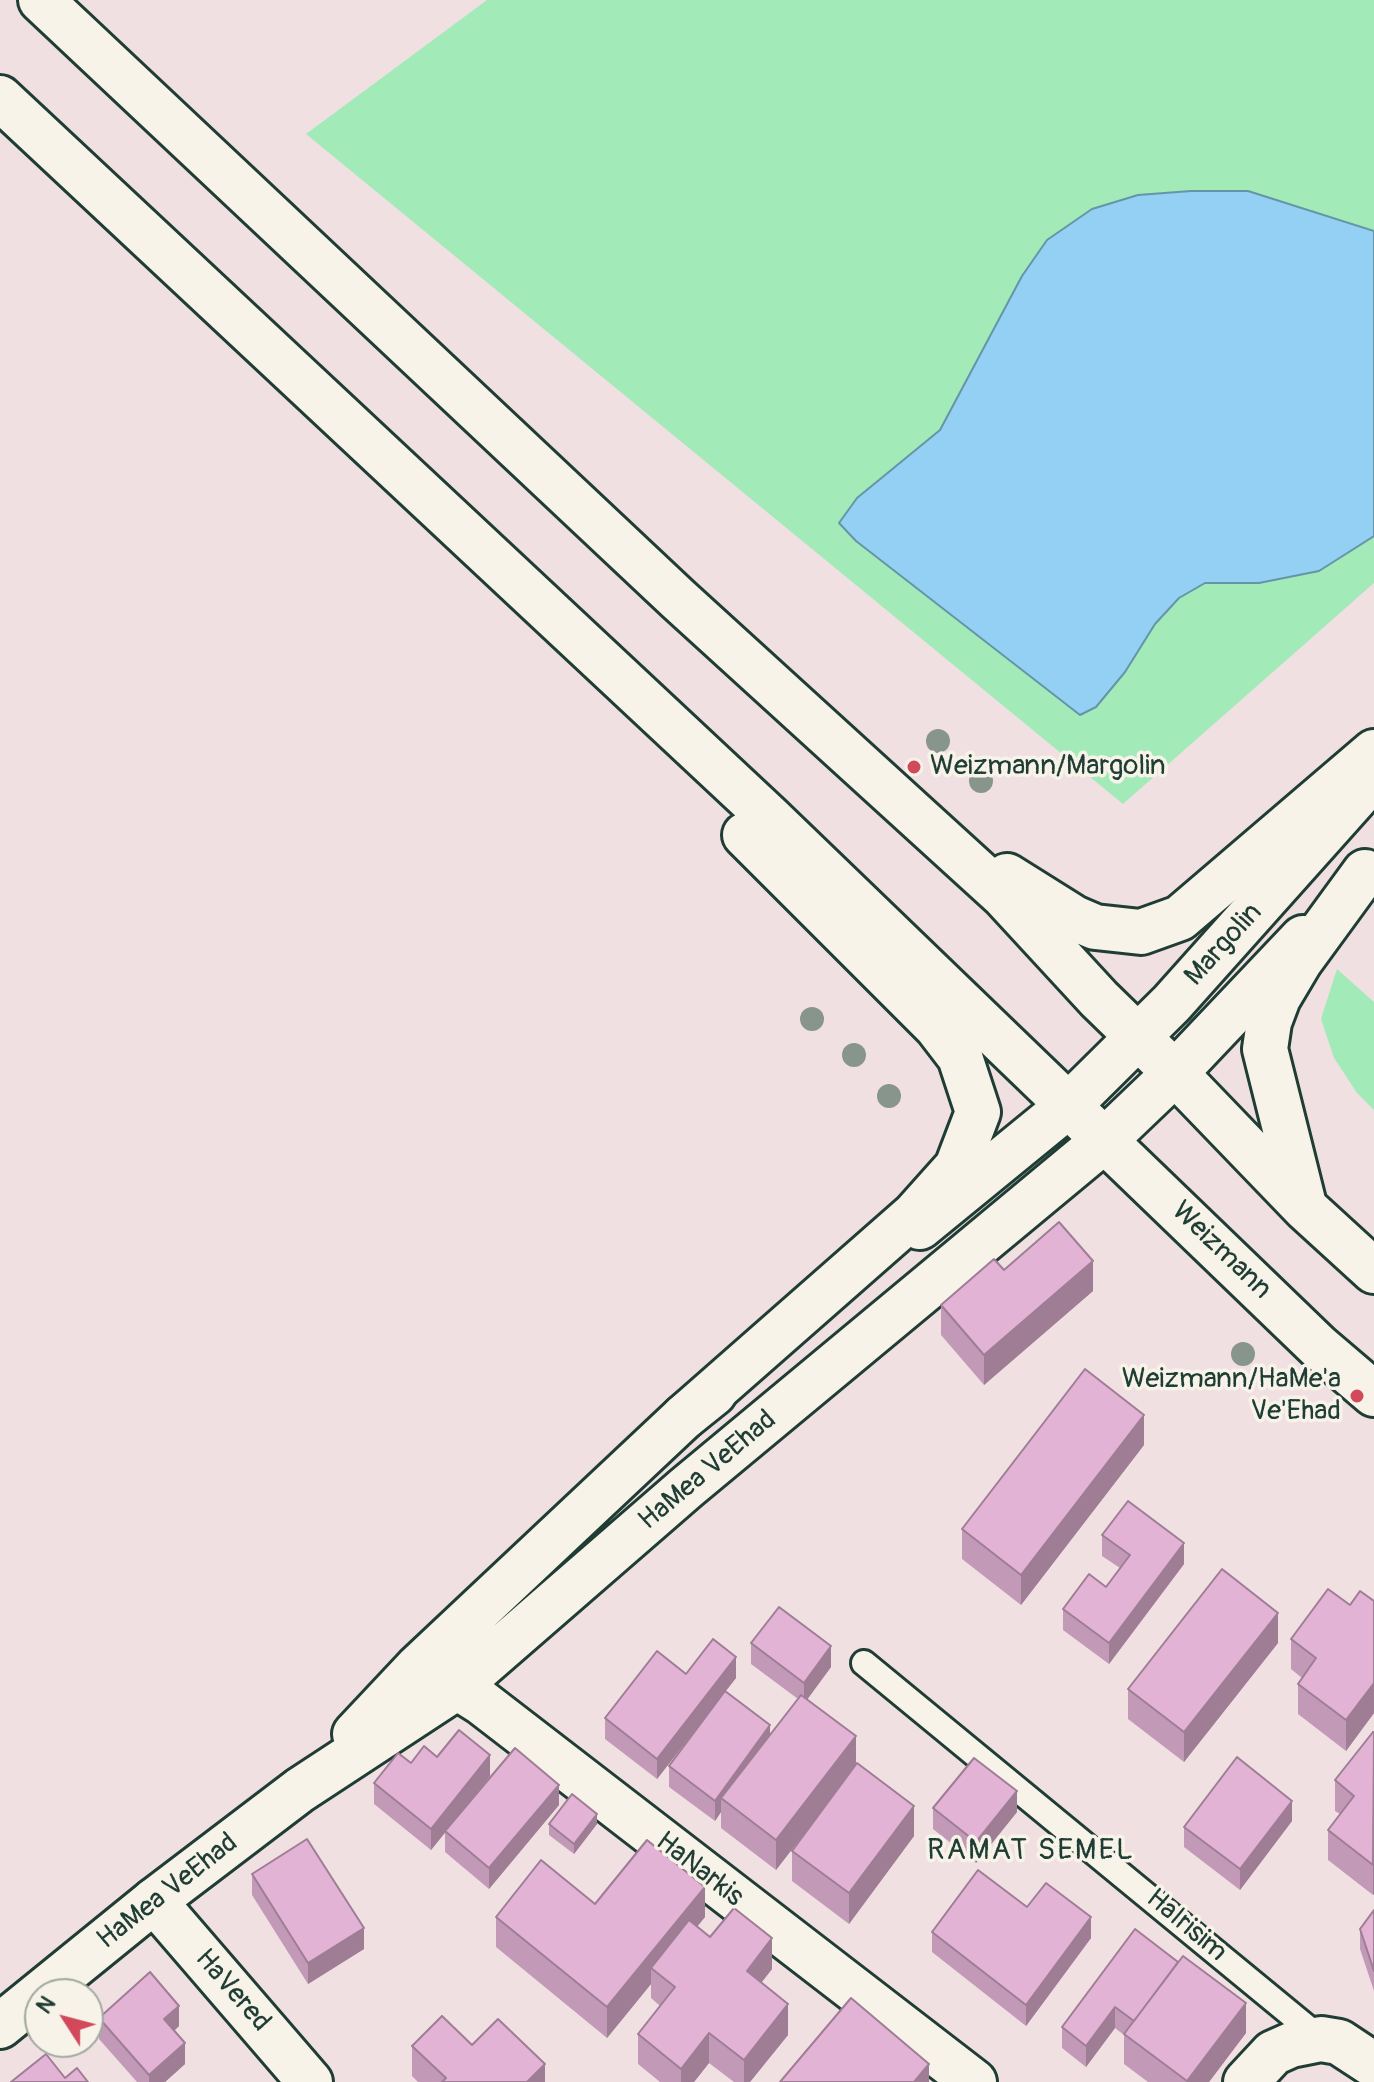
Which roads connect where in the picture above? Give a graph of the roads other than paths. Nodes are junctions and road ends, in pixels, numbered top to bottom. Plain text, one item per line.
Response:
1 (41, 0) edge
2 (0, 98) edge
3 (238, 320) junction
4 (1374, 752) edge
5 (865, 769) junction
6 (1374, 777) edge
7 (1370, 866) edge
8 (1137, 1035) junction
9 (1175, 1073) junction
10 (1068, 1106) junction
11 (1106, 1139) junction
12 (1305, 1208) junction
13 (1374, 1271) edge
14 (1374, 1394) edge
15 (684, 1417) junction
16 (864, 1663) dead end
17 (417, 1668) junction
18 (457, 1687) junction
19 (300, 1790) junction
20 (154, 1901) junction
21 (0, 2026) edge
22 (1306, 2042) junction
23 (1374, 2065) edge
24 (310, 2082) edge
25 (974, 2082) edge
26 (1246, 2082) edge

1 - 5 main road
2 - 3 main road
3 - 10 main road, Weizmann
3 - 15 main road
4 - 5 main road
5 - 8 main road
6 - 8 main road, Margolin
7 - 9 main road, Margolin
7 - 12 main road
8 - 9 main road
8 - 10 main road, Margolin
9 - 11 main road, Margolin
9 - 12 main road
10 - 11 main road, Weizmann
10 - 15 main road, HaMea VeEhad
11 - 14 main road, Weizmann
11 - 18 main road, HaMea VeEhad
12 - 13 main road
15 - 17 main road, HaMea VeEhad
16 - 22 lane, HaIrisim
17 - 18 main road, HaNarkis
17 - 19 main road, HaMea VeEhad
18 - 19 main road, HaMea VeEhad
18 - 25 main road, HaNarkis
19 - 20 main road, HaMea VeEhad
20 - 21 main road, HaMea VeEhad
20 - 24 main road, HaVered
22 - 23 main road, HaIrisim
22 - 26 main road

